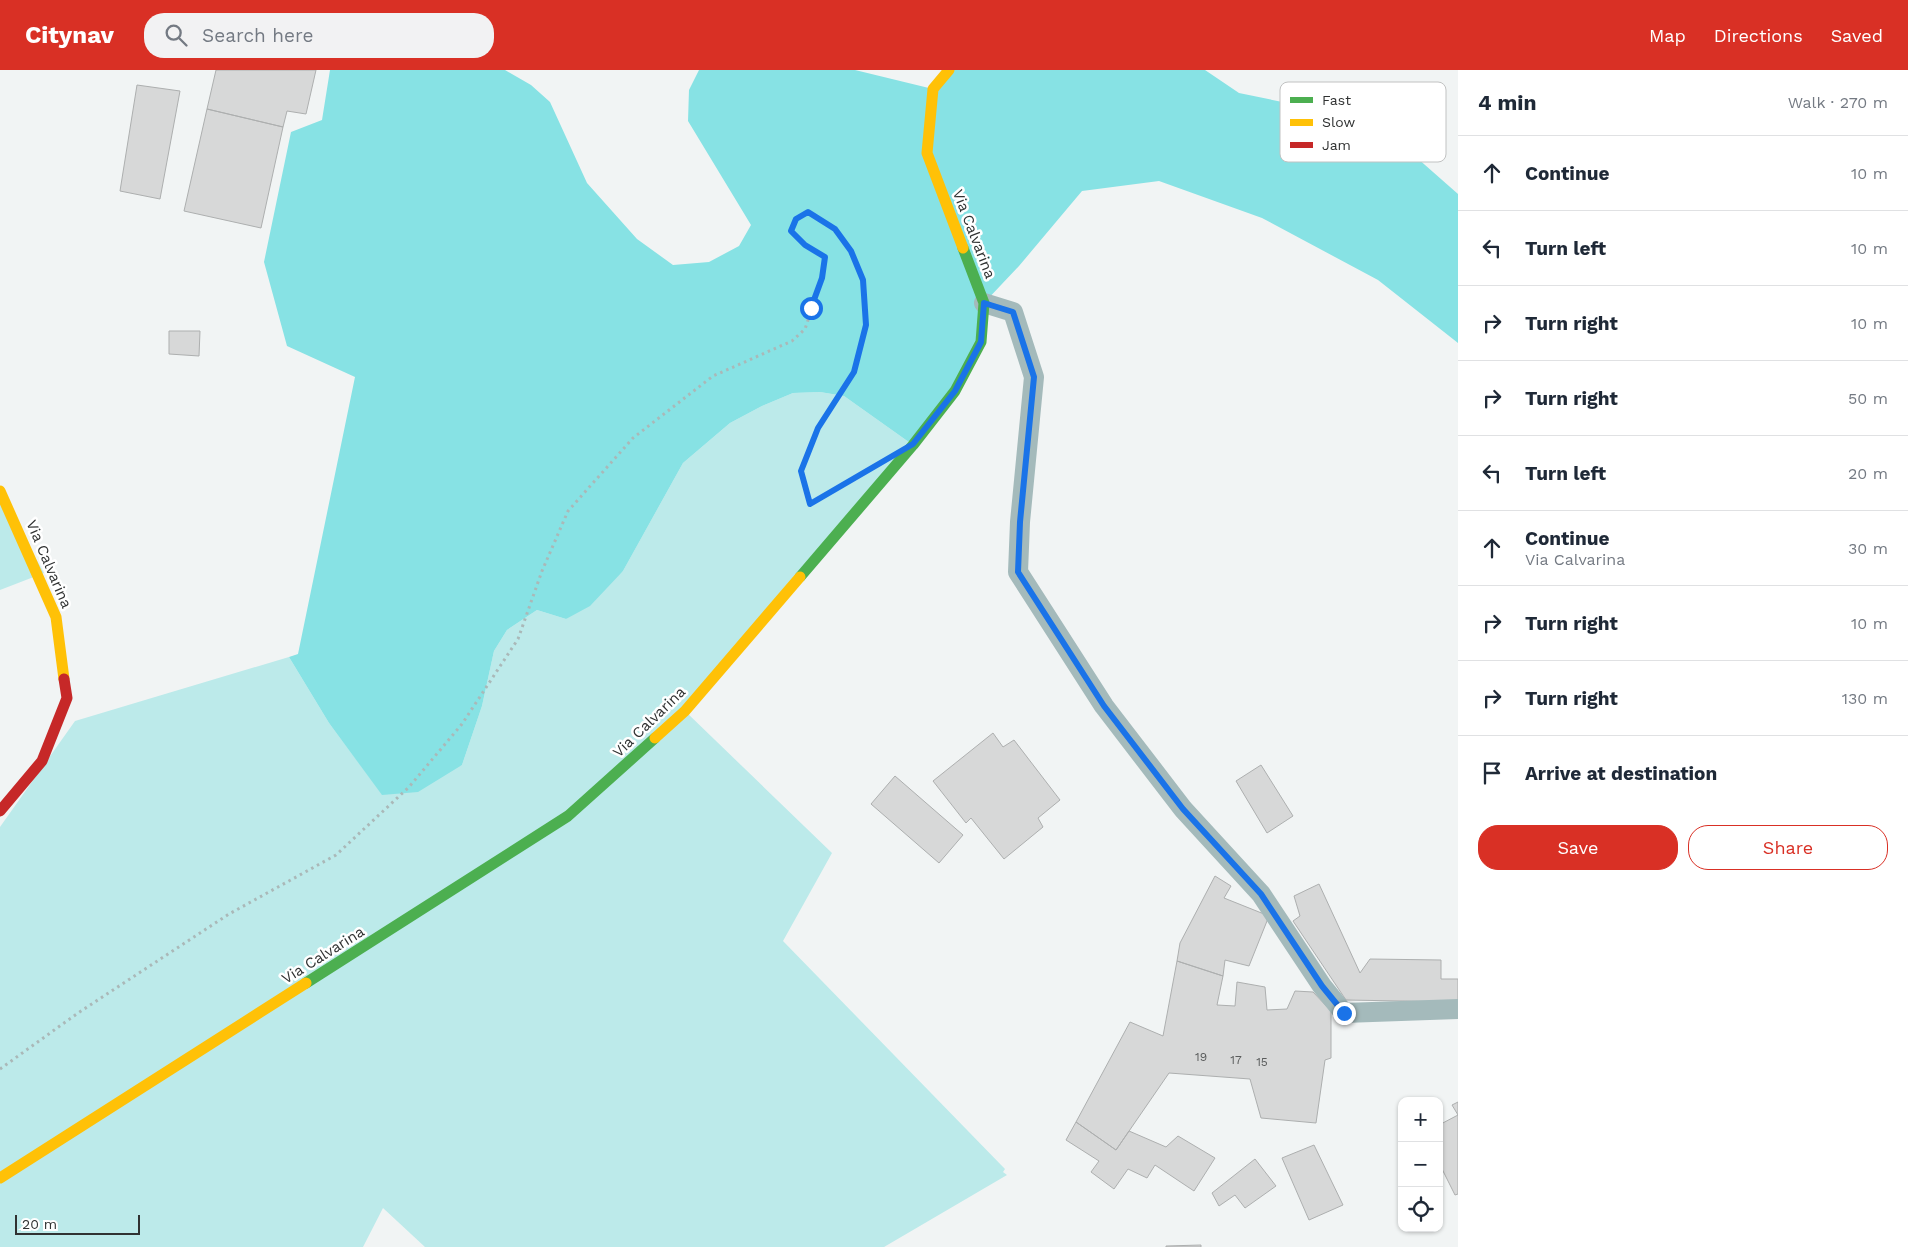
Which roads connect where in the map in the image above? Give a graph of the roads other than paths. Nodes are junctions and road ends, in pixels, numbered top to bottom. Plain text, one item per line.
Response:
1 (949, 70) edge
2 (984, 303) junction
3 (0, 492) edge
4 (0, 811) edge
5 (1458, 1009) edge
6 (0, 1178) edge

1 - 2 street, Via Calvarina
2 - 5 lane
2 - 6 street, Via Calvarina
3 - 4 street, Via Calvarina

